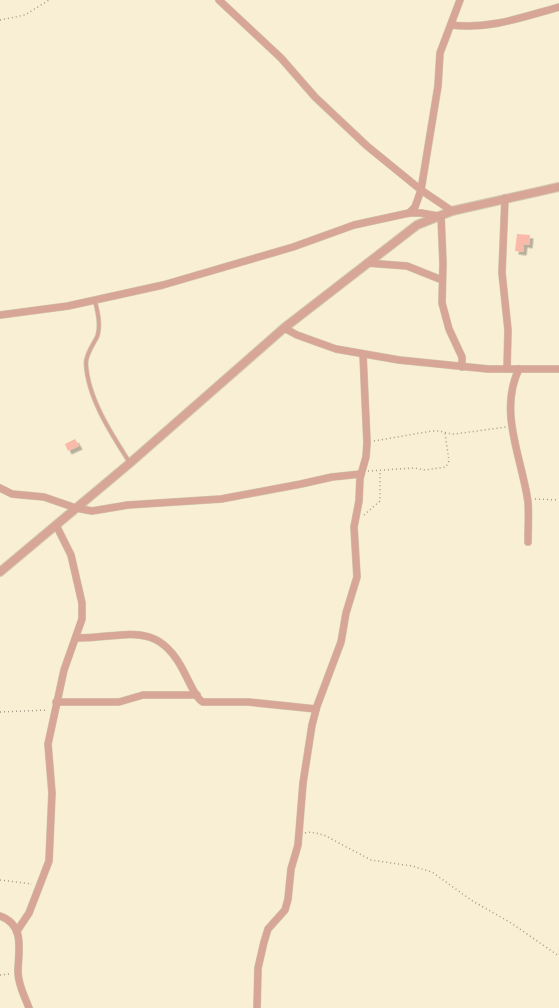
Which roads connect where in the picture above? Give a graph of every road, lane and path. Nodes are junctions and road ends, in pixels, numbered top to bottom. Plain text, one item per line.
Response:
1 (49, 0) edge
2 (219, 0) edge
3 (460, 0) edge
4 (559, 7) edge
5 (0, 20) edge
6 (451, 25) junction
7 (559, 187) edge
8 (421, 190) junction
9 (505, 198) junction
10 (452, 211) junction
11 (409, 213) junction
12 (439, 216) junction
13 (367, 263) junction
14 (442, 280) junction
15 (95, 302) junction
16 (0, 315) edge
17 (284, 328) junction
18 (363, 354) junction
19 (462, 367) junction
20 (507, 369) junction
21 (520, 369) junction
22 (559, 369) edge
23 (512, 426) junction
24 (445, 433) junction
25 (367, 443) junction
26 (130, 463) junction
27 (380, 471) junction
28 (362, 472) junction
29 (0, 488) edge
30 (528, 500) junction
31 (559, 500) edge
32 (76, 508) junction
33 (355, 522) junction
34 (56, 525) junction
35 (528, 542) dead end
36 (0, 572) edge
37 (76, 638) junction
38 (197, 695) junction
39 (56, 702) junction
40 (316, 709) junction
41 (54, 710) junction
42 (0, 712) edge
43 (299, 834) junction
44 (0, 880) edge
45 (40, 886) junction
46 (0, 916) edge
47 (16, 931) junction
48 (559, 956) edge
49 (18, 973) junction
50 (0, 975) edge
51 (29, 1008) edge
52 (257, 1008) edge

1 - 5 path
2 - 8 street
3 - 6 street
4 - 6 street
6 - 8 street
7 - 9 street
8 - 10 street
8 - 11 street
9 - 10 street
9 - 20 street
10 - 12 street
11 - 12 street
11 - 15 street
12 - 13 street
12 - 14 street
13 - 14 street
13 - 17 street
14 - 19 street
15 - 16 street
15 - 26 lane
17 - 18 street
17 - 26 street
18 - 19 street
18 - 25 street
19 - 20 street
20 - 21 street
21 - 22 street
21 - 23 street
23 - 24 path
23 - 30 street
24 - 25 path
24 - 27 path
25 - 28 street
26 - 32 street
27 - 28 path
27 - 33 path
28 - 32 street
28 - 33 street
29 - 32 street
30 - 31 path
30 - 35 street
32 - 34 street
33 - 40 street
34 - 36 street
34 - 37 street
37 - 38 street
37 - 39 street
38 - 39 street
38 - 40 street
39 - 41 street
40 - 43 street
41 - 42 path
41 - 45 street
43 - 48 path
43 - 52 street
44 - 45 path
45 - 47 street
46 - 47 street
47 - 49 street
49 - 50 path
49 - 51 street

